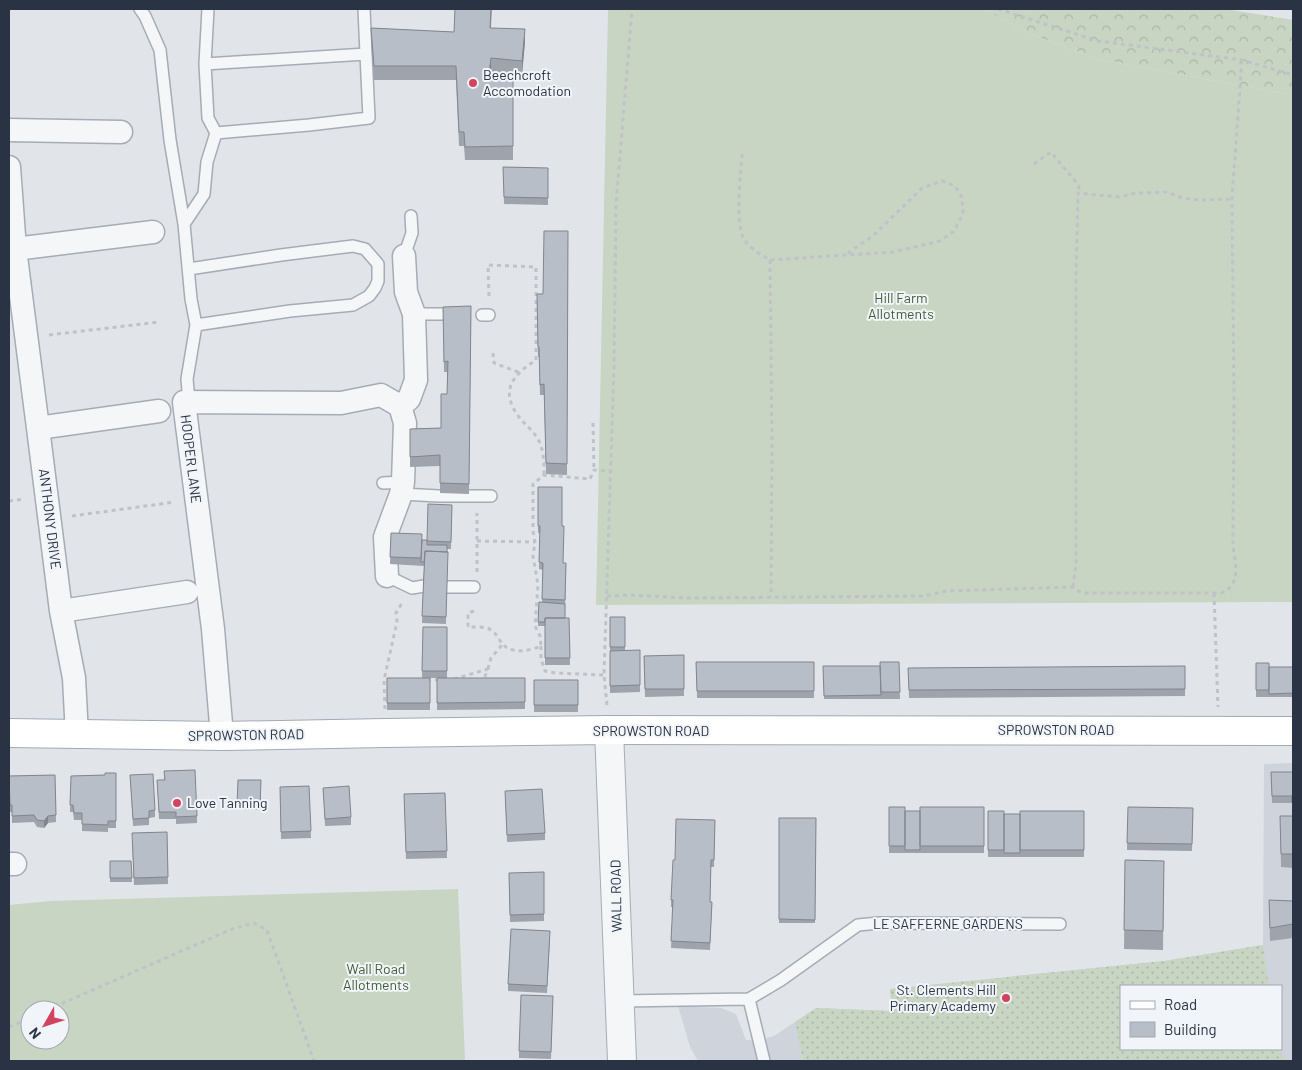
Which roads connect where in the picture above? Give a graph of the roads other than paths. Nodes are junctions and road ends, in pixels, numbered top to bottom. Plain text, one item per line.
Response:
1 (140, 9) edge
2 (208, 9) edge
3 (364, 9) edge
4 (366, 54) junction
5 (205, 64) junction
6 (9, 130) edge
7 (121, 132) dead end
8 (216, 133) junction
9 (9, 167) edge
10 (411, 216) dead end
11 (184, 224) junction
12 (153, 232) dead end
13 (15, 249) junction
14 (404, 256) joint
15 (189, 269) junction
16 (414, 314) junction
17 (463, 314) edge
18 (196, 325) junction
19 (189, 401) junction
20 (400, 406) junction
21 (159, 411) dead end
22 (38, 428) junction
23 (396, 486) junction
24 (491, 496) dead end
25 (387, 576) joint
26 (424, 586) edge
27 (447, 587) edge
28 (474, 587) dead end
29 (187, 592) dead end
30 (61, 611) junction
31 (609, 730) junction
32 (1293, 731) edge
33 (9, 733) edge
34 (77, 735) junction
35 (222, 736) junction
36 (1060, 924) dead end
37 (749, 999) junction
38 (618, 1001) junction
39 (622, 1061) edge
40 (764, 1061) edge

1 - 11 lane
2 - 5 lane
3 - 4 lane
4 - 5 lane
4 - 8 lane
5 - 8 lane
6 - 7 street
8 - 11 lane
9 - 13 street, ANTHONY DRIVE
10 - 14 lane
11 - 15 lane
12 - 13 street
13 - 22 street, ANTHONY DRIVE
14 - 16 street
15 - 18 lane
15 - 18 lane
16 - 17 lane
16 - 20 street
18 - 19 lane
19 - 20 street, HOOPER LANE
19 - 35 street, HOOPER LANE
20 - 23 street
21 - 22 street
22 - 30 street, ANTHONY DRIVE
23 - 24 lane
23 - 25 street
25 - 26 lane
27 - 28 lane
29 - 30 street
30 - 34 street, ANTHONY DRIVE
31 - 32 main road, SPROWSTON ROAD
31 - 35 main road, SPROWSTON ROAD
31 - 38 street, WALL ROAD
33 - 34 main road, SPROWSTON ROAD
34 - 35 main road, SPROWSTON ROAD
36 - 37 lane, LE SAFFERNE GARDENS
37 - 38 lane
37 - 40 lane
38 - 39 street, WALL ROAD

